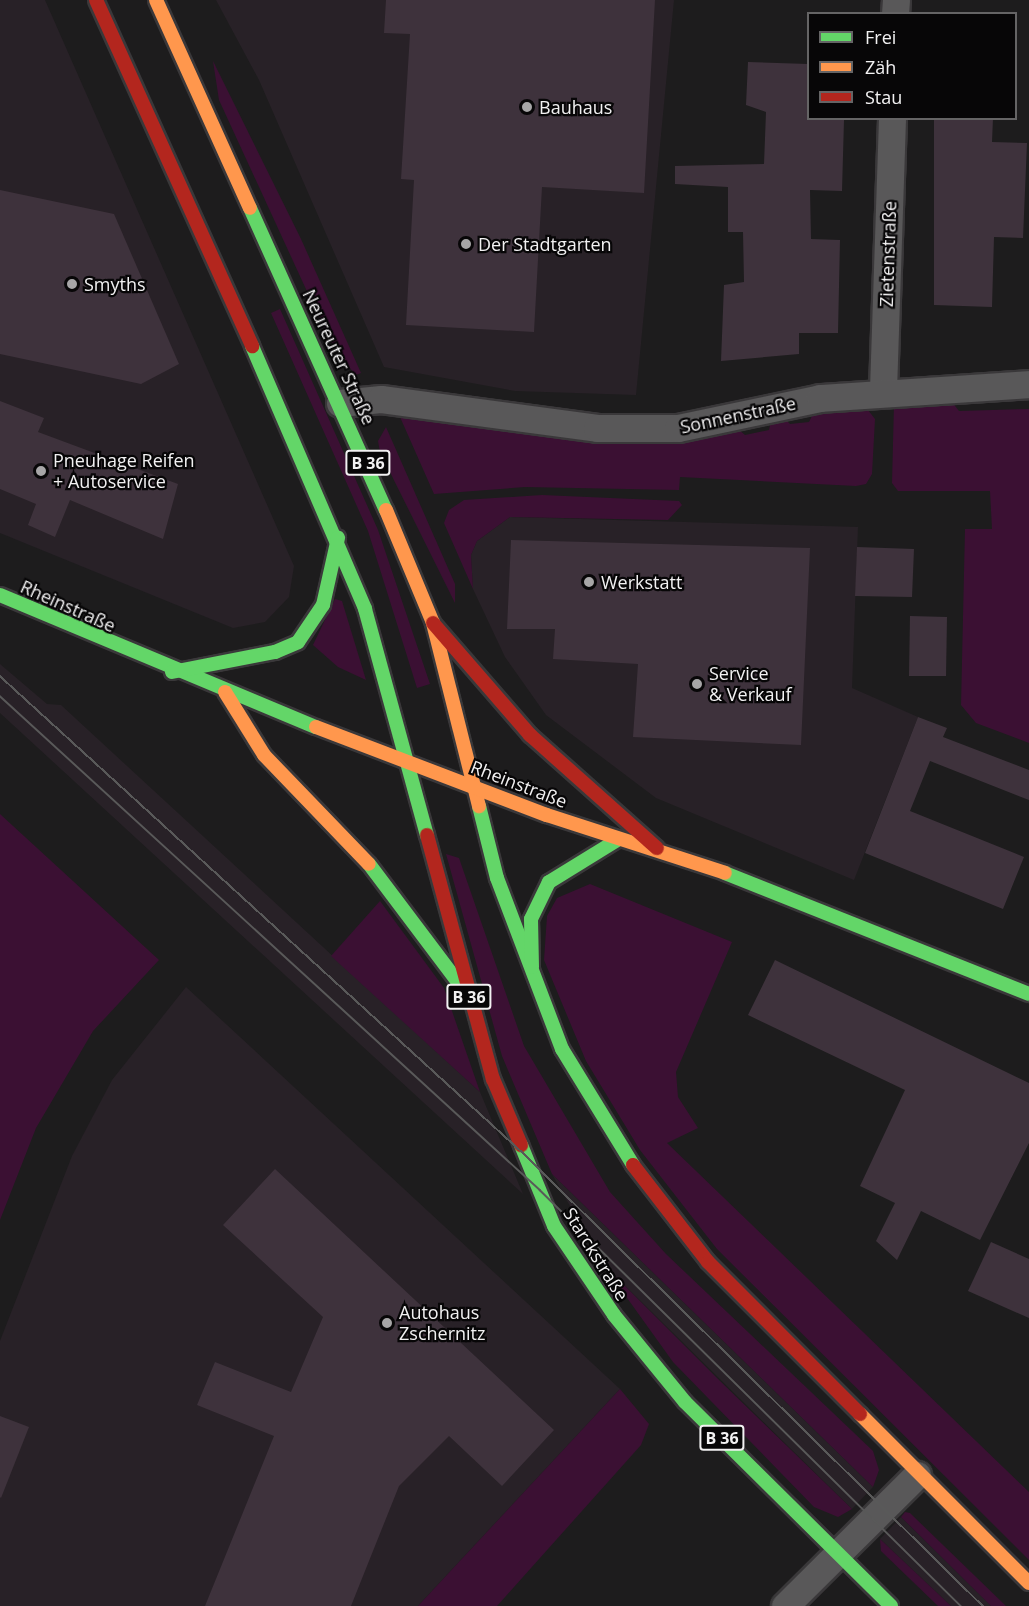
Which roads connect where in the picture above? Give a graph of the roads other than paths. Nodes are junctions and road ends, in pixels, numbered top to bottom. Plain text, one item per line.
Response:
1 (96, 0) edge
2 (156, 0) edge
3 (892, 120) edge
4 (1029, 384) edge
5 (883, 390) junction
6 (340, 403) junction
7 (338, 538) junction
8 (0, 595) edge
9 (433, 623) junction
10 (172, 672) junction
11 (225, 692) junction
12 (405, 760) junction
13 (475, 787) junction
14 (619, 839) junction
15 (661, 851) junction
16 (533, 984) junction
17 (1029, 994) edge
18 (470, 998) junction
19 (917, 1475) junction
20 (838, 1554) junction
21 (1029, 1583) edge
22 (785, 1606) edge
23 (891, 1606) edge

1 - 7 main road
2 - 6 main road, Neureuter Straße / B 36
3 - 5 street, Zietenstraße
4 - 5 street, Sonnenstraße
5 - 6 street, Sonnenstraße
6 - 9 main road, Neureuter Straße / B 36
7 - 10 main road
7 - 12 main road
8 - 10 main road, Rheinstraße
9 - 13 main road, Neureuter Straße / B 36
9 - 15 main road
10 - 11 main road, Rheinstraße
11 - 12 main road, Rheinstraße
11 - 18 main road
12 - 13 main road, Rheinstraße
12 - 18 main road, Starckstraße / B 36
13 - 14 main road, Rheinstraße
13 - 16 main road, Neureuter Straße / B 36
14 - 15 main road, Rheinstraße
14 - 16 main road
15 - 17 main road, Rheinstraße
16 - 19 main road, B 36
18 - 20 main road, Starckstraße / B 36
19 - 20 street
19 - 21 main road, B 36
20 - 22 street
20 - 23 main road, Starckstraße / B 36

